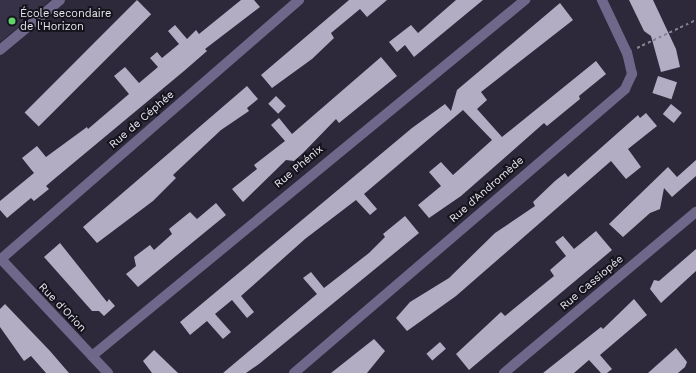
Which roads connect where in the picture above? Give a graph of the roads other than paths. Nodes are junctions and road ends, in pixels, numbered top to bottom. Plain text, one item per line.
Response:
1 (60, 0) edge
2 (299, 0) edge
3 (525, 0) edge
4 (602, 0) edge
5 (0, 50) edge
6 (696, 212) edge
7 (0, 259) edge
8 (92, 356) junction
9 (296, 372) edge
10 (108, 373) edge
11 (504, 373) edge

1 - 5 street
2 - 7 street, Rue de Céphée
3 - 8 street, Rue Phénix
4 - 9 street, Rue d'Andromède
6 - 11 street, Rue Cassiopée
7 - 8 street, Rue d'Orion
8 - 10 street, Rue d'Orion

